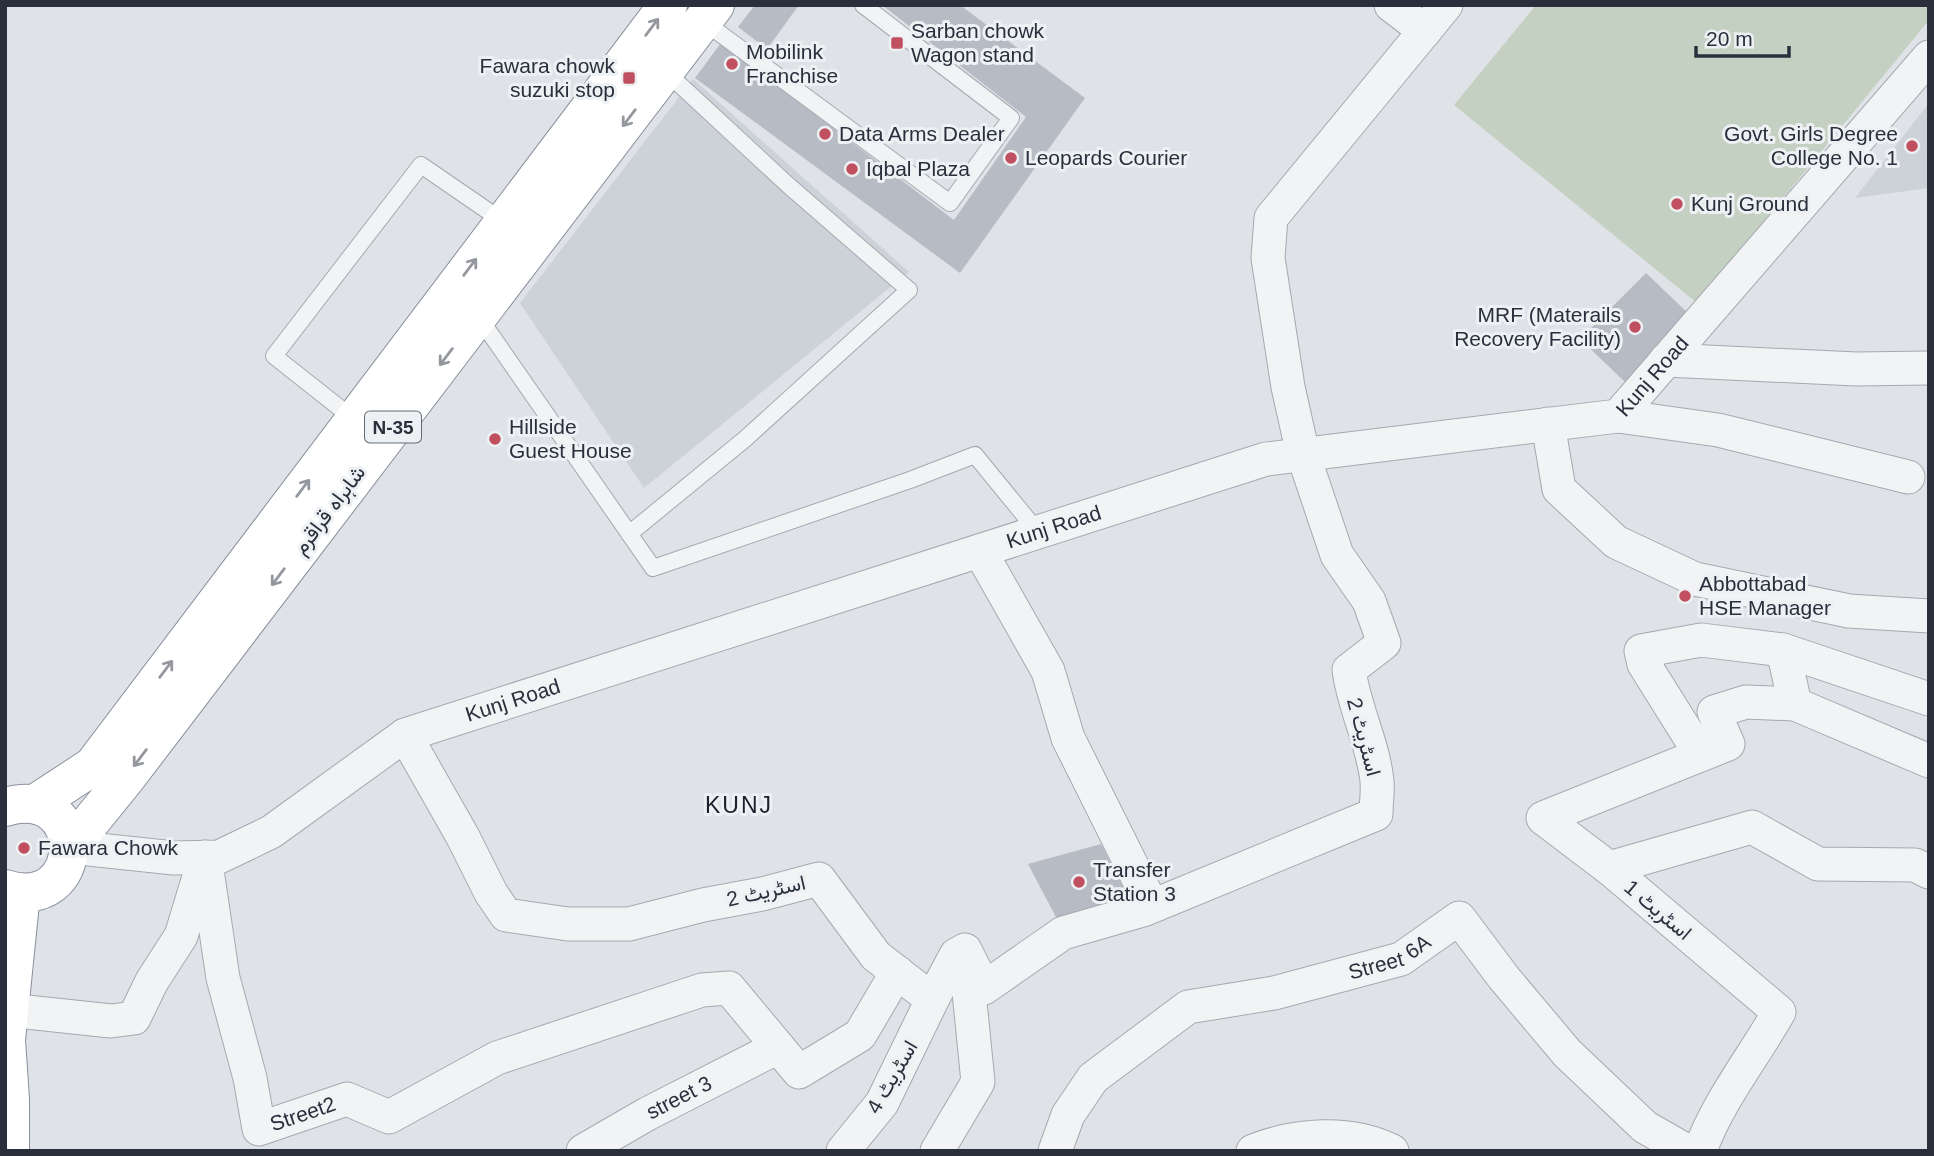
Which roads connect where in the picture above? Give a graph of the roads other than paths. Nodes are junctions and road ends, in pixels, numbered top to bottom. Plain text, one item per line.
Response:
1 (668, 5) edge
2 (863, 5) edge
3 (1391, 5) edge
4 (1446, 5) edge
5 (709, 13) edge
6 (1425, 31) junction
7 (1929, 57) edge
8 (665, 71) junction
9 (504, 222) junction
10 (478, 316) junction
11 (1666, 360) junction
12 (1929, 368) edge
13 (1618, 416) junction
14 (355, 420) junction
15 (1548, 425) junction
16 (1303, 454) junction
17 (1918, 479) edge
18 (1038, 532) junction
19 (629, 534) junction
20 (980, 551) junction
21 (1929, 616) edge
22 (1783, 650) junction
23 (1929, 699) edge
24 (1795, 704) junction
25 (405, 735) junction
26 (1701, 755) junction
27 (1929, 761) edge
28 (13, 806) edge
29 (70, 847) junction
30 (205, 857) junction
31 (1609, 868) junction
32 (1929, 872) edge
33 (13, 891) edge
34 (1152, 906) junction
35 (965, 950) junction
36 (897, 972) junction
37 (933, 998) junction
38 (8, 1010) junction
39 (778, 1047) junction
40 (10, 1151) edge
41 (583, 1151) edge
42 (843, 1151) edge
43 (937, 1151) edge
44 (1055, 1151) edge
45 (1253, 1151) edge
46 (1392, 1151) edge
47 (1687, 1151) edge
48 (1700, 1151) edge

9 -> 1 highway, شاہراہ قراقرم / N-35
2 - 5 lane
3 - 6 street
4 - 6 street
5 - 8 highway, شاہراہ قراقرم / N-35
6 - 16 street
7 - 11 street, Kunj Road
8 -> 10 highway, شاہراہ قراقرم / N-35
8 - 19 lane
14 -> 9 highway, شاہراہ قراقرم / N-35
9 - 14 lane
10 - 19 lane
10 -> 29 highway, شاہراہ قراقرم / N-35
11 - 12 street
11 - 13 street, Kunj Road
13 - 15 street, Kunj Road
13 - 17 street
28 -> 14 highway, شاہراہ قراقرم / N-35
15 - 16 street, Kunj Road
15 - 21 street
16 - 18 street, Kunj Road
16 - 34 street, اسٹریٹ 2
18 - 19 lane
18 - 20 street, Kunj Road
20 - 25 street, Kunj Road
20 - 34 street
22 - 23 street
22 - 24 street
22 - 26 street
24 - 26 street, اسٹریٹ 1
24 - 27 street
25 - 30 street, Kunj Road
25 - 36 street, اسٹریٹ 2
26 - 31 street, اسٹریٹ 1
28 - 29 highway, شاہراہ قراقرم / N-35
29 - 30 street, Kunj Road
29 - 33 highway, شاہراہ قراقرم / N-35
30 - 38 street
30 - 39 street, Street2
31 - 32 street
31 - 48 street, اسٹریٹ 1
33 - 38 highway, شاہراہ قراقرم / N-35
34 - 35 street, اسٹریٹ 2
35 - 37 street
35 - 43 street
36 - 37 street, اسٹریٹ 2
36 - 39 street, Street2
37 - 42 street, اسٹریٹ 4
38 - 40 highway, شاہراہ قراقرم / N-35
39 - 41 street, street 3
44 - 47 street, Street 6A
45 - 46 street

